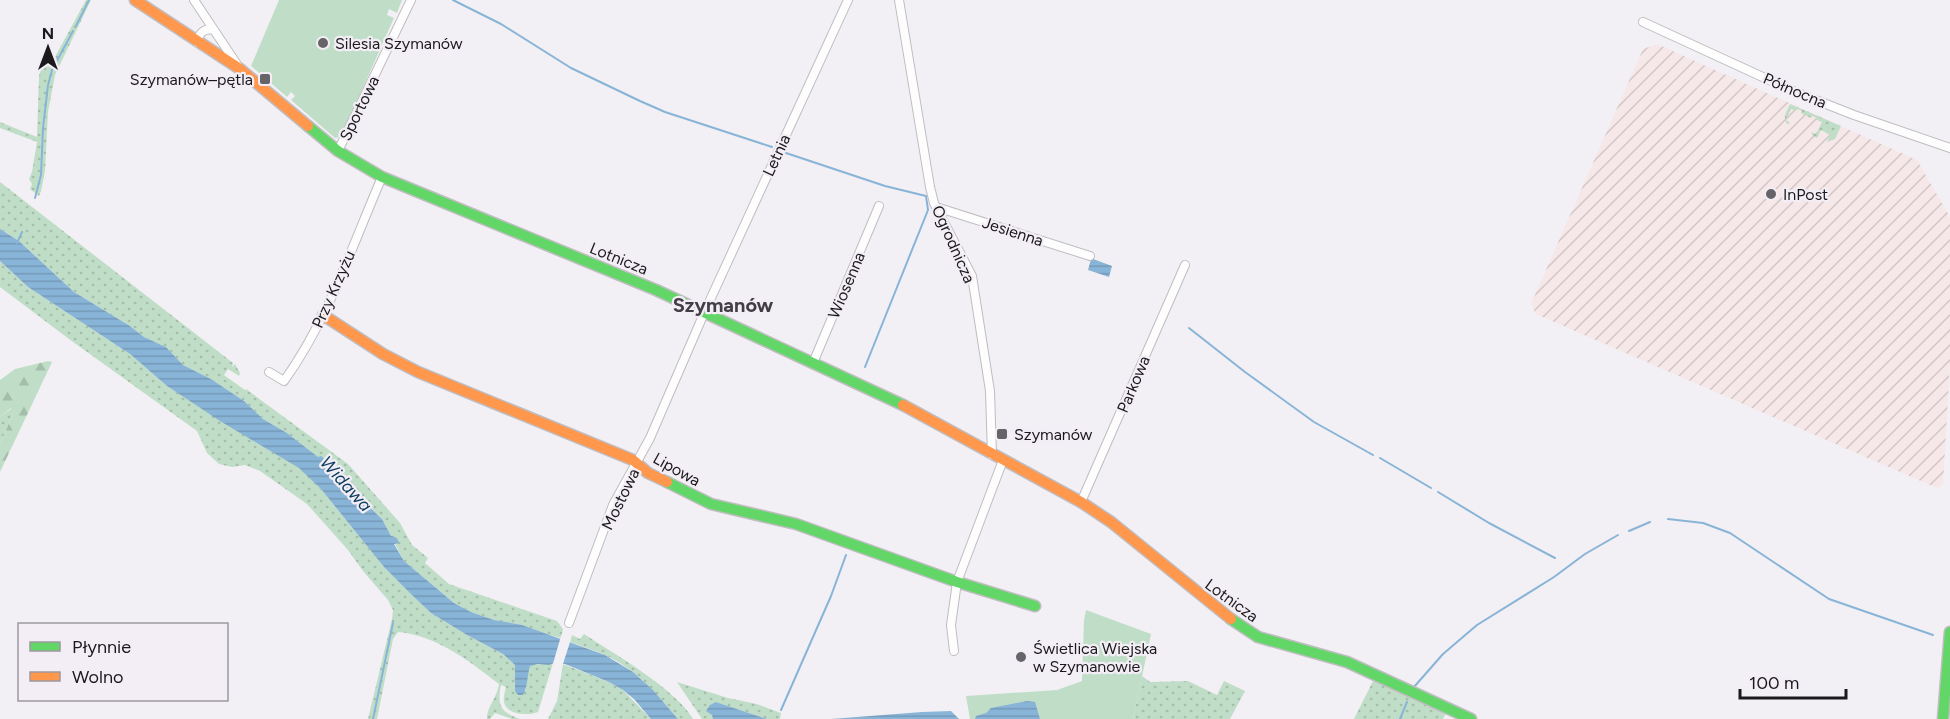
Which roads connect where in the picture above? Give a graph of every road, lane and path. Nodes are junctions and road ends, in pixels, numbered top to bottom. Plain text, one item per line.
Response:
1 (135, 0) edge
2 (194, 0) edge
3 (411, 0) edge
4 (848, 0) edge
5 (898, 0) edge
6 (1643, 22) dead end
7 (214, 30) junction
8 (198, 43) junction
9 (240, 69) junction
10 (1950, 148) edge
11 (338, 151) junction
12 (382, 177) junction
13 (879, 206) dead end
14 (936, 207) junction
15 (1090, 256) dead end
16 (1185, 265) dead end
17 (705, 311) junction
18 (323, 315) junction
19 (813, 363) junction
20 (270, 372) dead end
21 (998, 458) junction
22 (638, 463) junction
23 (1081, 502) junction
24 (957, 582) junction
25 (1035, 606) dead end
26 (569, 623) dead end
27 (1950, 632) edge
28 (954, 651) dead end
29 (1471, 719) edge
30 (1943, 719) edge

1 - 8 street, Lotnicza
2 - 7 street, Lotnicza
3 - 11 street, Sportowa
4 - 17 street, Letnia
5 - 14 street, Ogrodnicza
6 - 10 street, Północna
7 - 8 street
7 - 9 street, Lotnicza
8 - 9 street, Lotnicza
9 - 11 street, Lotnicza
11 - 12 street, Lotnicza
12 - 17 street, Lotnicza
12 - 18 street, Przy Krzyżu
13 - 19 street, Wiosenna
14 - 15 street, Jesienna
14 - 21 street, Ogrodnicza
16 - 23 street, Parkowa
17 - 19 street, Lotnicza
17 - 22 street, Mostowa
18 - 20 street, Przy Krzyżu
18 - 22 street, Lipowa
19 - 21 street, Lotnicza
21 - 23 street, Lotnicza
21 - 24 street, Ogrodnicza
22 - 24 street, Lipowa
22 - 26 street, Mostowa
23 - 29 street, Lotnicza
24 - 25 street, Lipowa
24 - 28 street, Ogrodnicza
27 - 30 street

